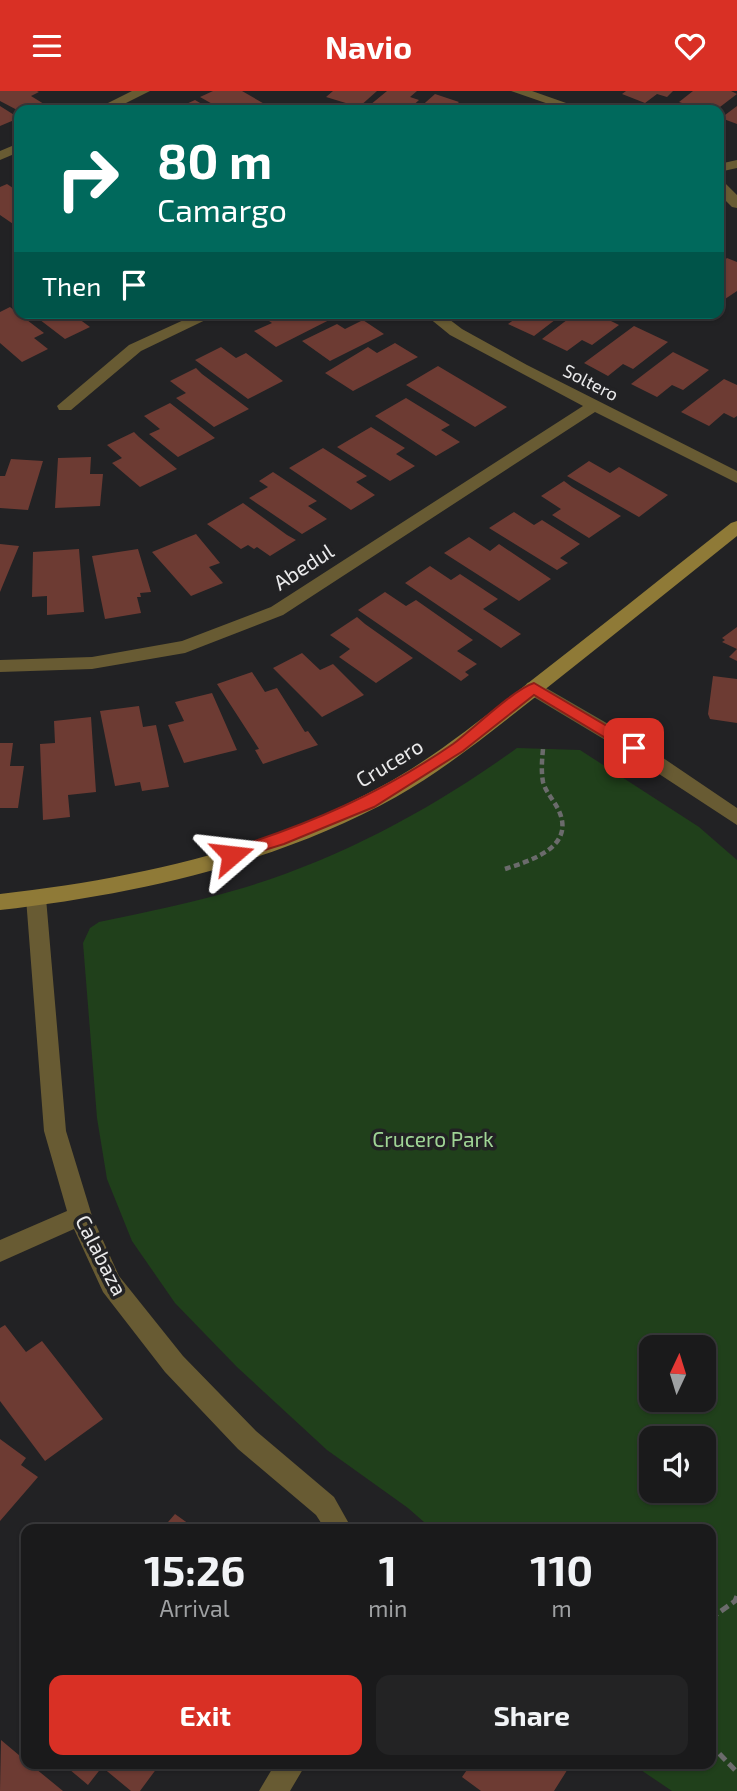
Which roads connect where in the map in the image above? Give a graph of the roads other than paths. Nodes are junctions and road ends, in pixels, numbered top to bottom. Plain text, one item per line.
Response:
1 (143, 91) edge
2 (518, 91) edge
3 (112, 105) edge
4 (563, 105) edge
5 (724, 190) edge
6 (737, 204) edge
7 (199, 319) edge
8 (439, 319) edge
9 (65, 406) dead end
10 (594, 406) junction
11 (737, 478) edge
12 (737, 527) edge
13 (0, 666) edge
14 (534, 688) junction
15 (737, 818) edge
16 (36, 898) junction
17 (0, 902) edge
18 (80, 1216) junction
19 (0, 1251) edge
20 (336, 1524) edge
21 (288, 1769) edge
22 (273, 1791) edge

1 - 3 street
2 - 4 street
5 - 6 street
7 - 9 street
8 - 10 street, Soltero
10 - 11 street, Soltero
10 - 13 street, Abedul
12 - 14 street, Crucero
14 - 15 street
14 - 16 street, Crucero
16 - 17 street, Crucero
16 - 18 street, Calabaza
18 - 19 street
18 - 20 street, Calabaza
21 - 22 street

